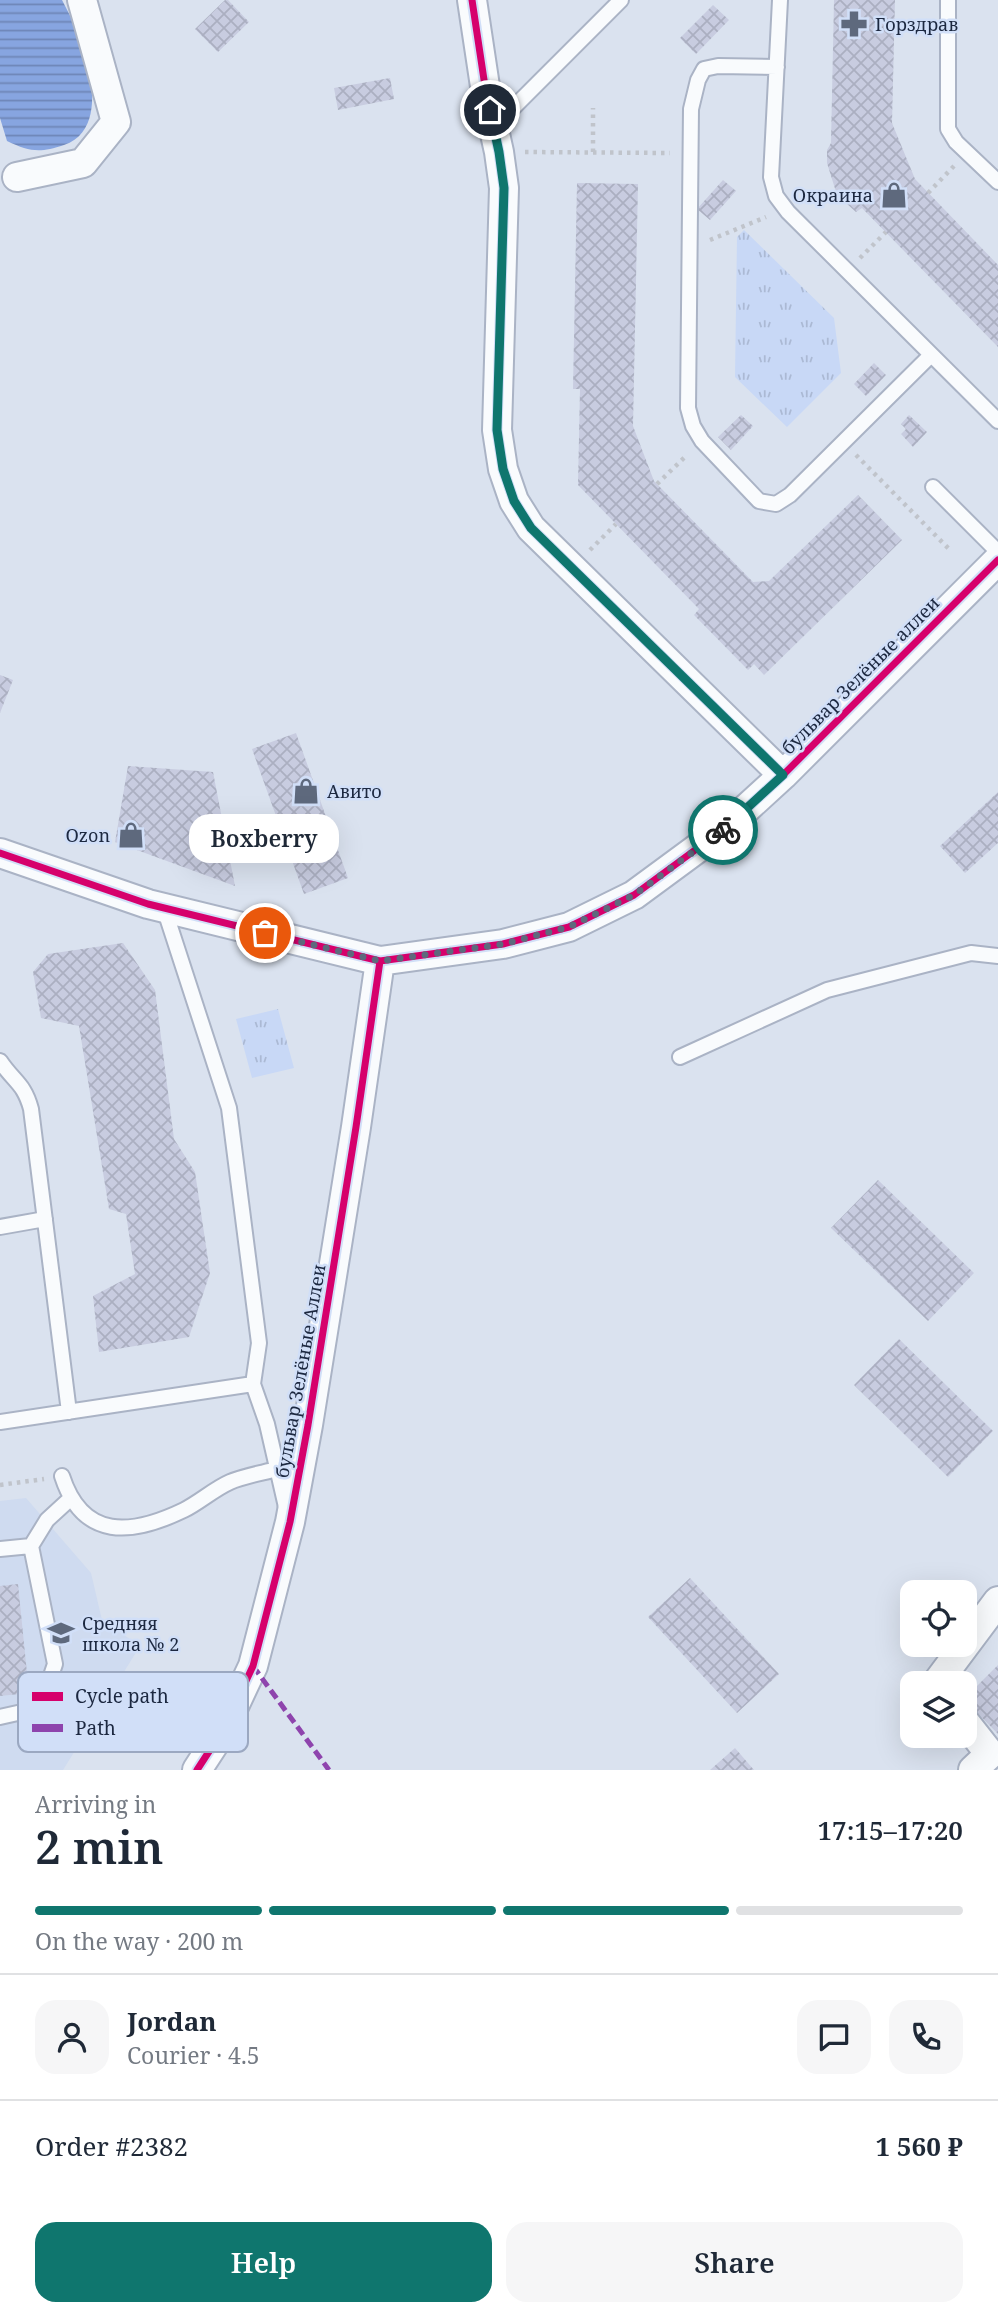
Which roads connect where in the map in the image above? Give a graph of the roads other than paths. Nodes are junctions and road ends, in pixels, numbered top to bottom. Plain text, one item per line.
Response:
1 (82, 0) edge
2 (472, 0) edge
3 (621, 0) edge
4 (780, 0) edge
5 (948, 0) edge
6 (777, 67) junction
7 (497, 139) junction
8 (17, 177) dead end
9 (998, 183) edge
10 (931, 355) junction
11 (998, 421) edge
12 (933, 487) dead end
13 (998, 552) edge
14 (998, 560) edge
15 (783, 775) junction
16 (0, 853) edge
17 (164, 908) junction
18 (998, 956) edge
19 (380, 961) junction
20 (680, 1057) dead end
21 (0, 1061) edge
22 (45, 1219) junction
23 (0, 1227) edge
24 (253, 1384) junction
25 (69, 1412) junction
26 (0, 1422) edge
27 (277, 1469) junction
28 (62, 1476) road end
29 (71, 1498) junction
30 (290, 1522) junction
31 (31, 1546) junction
32 (0, 1549) edge
33 (998, 1601) edge
34 (946, 1671) edge
35 (52, 1672) edge
36 (248, 1677) edge
37 (18, 1713) edge
38 (0, 1717) edge
39 (977, 1738) edge
40 (209, 1752) edge
41 (197, 1770) edge
42 (973, 1770) edge

1 - 8 street
2 - 7 street, бульвар Зелёные Аллеи
3 - 7 lane
4 - 6 lane
5 - 9 lane
6 - 10 lane
6 - 10 lane
7 - 15 street, бульвар Зелёные Аллеи
10 - 11 lane
12 - 13 lane
14 - 15 street, бульвар Зелёные аллеи
15 - 19 street, бульвар Зелёные аллеи
16 - 17 street, бульвар Зелёные аллеи
17 - 19 street, бульвар Зелёные аллеи
17 - 24 lane
18 - 20 lane
19 - 30 street, бульвар Зелёные Аллеи
21 - 22 lane
22 - 23 lane
22 - 25 lane
24 - 25 lane
24 - 27 lane
25 - 26 lane
27 - 29 lane
27 - 30 lane
28 - 29 lane
29 - 31 lane
30 - 36 street, бульвар Зелёные Аллеи
31 - 32 lane
31 - 35 lane
33 - 34 street
37 - 38 lane
39 - 42 street
40 - 41 street, бульвар Зелёные Аллеи

